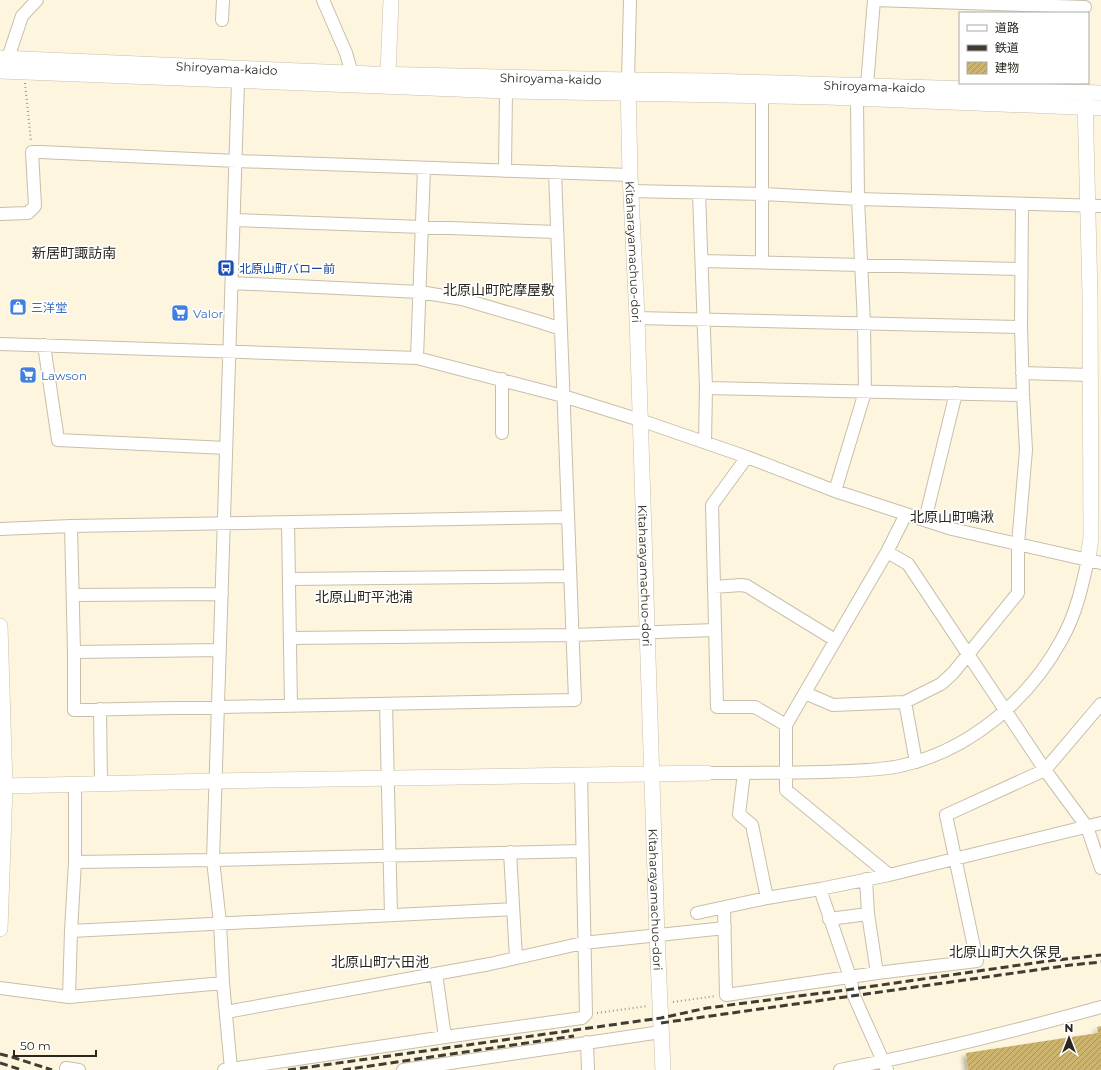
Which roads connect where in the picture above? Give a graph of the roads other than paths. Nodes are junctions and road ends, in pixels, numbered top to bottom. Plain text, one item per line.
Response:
1 (37, 0) edge
2 (223, 0) edge
3 (323, 0) edge
4 (391, 0) edge
5 (630, 0) edge
6 (874, 0) edge
7 (1085, 7) edge
8 (222, 20) dead end
9 (3, 63) edge
10 (352, 74) junction
11 (388, 74) junction
12 (238, 81) junction
13 (867, 85) junction
14 (628, 87) junction
15 (506, 90) junction
16 (1101, 93) edge
17 (1084, 94) edge
18 (762, 96) junction
19 (857, 98) junction
20 (1101, 108) edge
21 (237, 161) junction
22 (424, 168) junction
23 (506, 170) junction
24 (555, 172) junction
25 (630, 174) junction
26 (631, 191) junction
27 (700, 193) junction
28 (763, 194) junction
29 (858, 199) junction
30 (1022, 204) junction
31 (1095, 205) edge
32 (0, 214) edge
33 (234, 220) junction
34 (422, 227) junction
35 (557, 232) junction
36 (702, 261) junction
37 (762, 262) junction
38 (860, 265) junction
39 (1022, 269) junction
40 (232, 283) junction
41 (420, 292) junction
42 (1095, 296) edge
43 (637, 318) junction
44 (704, 320) junction
45 (864, 323) junction
46 (1021, 327) junction
47 (561, 329) junction
48 (0, 344) edge
49 (44, 345) junction
50 (230, 352) junction
51 (417, 358) junction
52 (1022, 374) junction
53 (1090, 375) junction
54 (502, 379) junction
55 (706, 388) junction
56 (865, 392) junction
57 (956, 393) junction
58 (1023, 395) junction
59 (563, 396) junction
60 (640, 420) junction
61 (502, 433) dead end
62 (705, 442) junction
63 (226, 448) junction
64 (747, 457) junction
65 (1096, 465) edge
66 (835, 491) junction
67 (906, 514) junction
68 (568, 517) junction
69 (925, 520) junction
70 (288, 523) junction
71 (224, 524) junction
72 (71, 526) junction
73 (0, 529) edge
74 (1018, 544) junction
75 (887, 552) junction
76 (1094, 561) edge
77 (570, 576) junction
78 (289, 579) junction
79 (714, 587) junction
80 (222, 594) junction
81 (72, 595) junction
82 (0, 626) edge
83 (715, 630) junction
84 (648, 632) junction
85 (0, 634) edge
86 (572, 635) junction
87 (290, 638) junction
88 (835, 640) junction
89 (220, 650) junction
90 (74, 652) junction
91 (968, 653) junction
92 (2, 688) edge
93 (805, 693) junction
94 (905, 702) junction
95 (386, 704) junction
96 (1101, 704) edge
97 (218, 706) junction
98 (290, 706) junction
99 (100, 709) junction
100 (1006, 710) junction
101 (786, 725) junction
102 (2, 752) edge
103 (916, 762) junction
104 (1045, 770) junction
105 (707, 773) joint
106 (744, 773) junction
107 (785, 773) junction
108 (652, 774) junction
109 (581, 776) junction
110 (388, 778) junction
111 (215, 781) junction
112 (101, 784) junction
113 (75, 785) junction
114 (5, 786) junction
115 (1101, 823) edge
116 (1087, 827) junction
117 (2, 835) edge
118 (582, 851) junction
119 (510, 852) junction
120 (389, 855) junction
121 (213, 860) junction
122 (955, 860) junction
123 (75, 862) junction
124 (1101, 868) edge
125 (889, 875) junction
126 (866, 879) junction
127 (820, 889) junction
128 (1, 892) edge
129 (767, 898) junction
130 (724, 908) junction
131 (513, 909) junction
132 (697, 913) dead end
133 (868, 914) junction
134 (391, 915) junction
135 (829, 919) junction
136 (220, 923) junction
137 (725, 928) junction
138 (0, 929) edge
139 (71, 931) junction
140 (657, 936) junction
141 (583, 943) junction
142 (516, 958) junction
143 (876, 973) junction
144 (436, 974) junction
145 (850, 977) junction
146 (223, 982) junction
147 (0, 988) edge
148 (69, 997) junction
149 (1101, 1007) edge
150 (226, 1012) junction
151 (661, 1032) junction
152 (445, 1037) junction
153 (587, 1042) junction
154 (886, 1066) edge
155 (66, 1068) dead end
156 (235, 1069) edge
157 (79, 1070) edge
158 (403, 1070) edge
159 (588, 1070) edge
160 (663, 1070) edge
161 (840, 1070) edge

1 - 9 street
2 - 8 street
3 - 10 street
4 - 11 street
5 - 14 street
6 - 7 street
6 - 13 street
9 - 10 street, Shiroyama-kaido
9 - 12 street, Shiroyama-kaido
10 - 11 street, Shiroyama-kaido
11 - 14 street, Shiroyama-kaido
12 - 15 street, Shiroyama-kaido
12 - 21 street
13 - 14 street, Shiroyama-kaido
13 - 17 street, Shiroyama-kaido
14 - 15 street, Shiroyama-kaido
14 - 18 street, Shiroyama-kaido
14 - 25 street, Kitaharayamachuo-dori
15 - 23 street
16 - 17 street, Shiroyama-kaido
17 - 19 street, Shiroyama-kaido
17 - 20 street, Shiroyama-kaido
17 - 31 street
18 - 19 street, Shiroyama-kaido
18 - 28 street
19 - 29 street
21 - 22 street
21 - 32 street
21 - 33 street
22 - 23 street
22 - 34 street
23 - 24 street
24 - 25 street
24 - 35 street
25 - 26 street, Kitaharayamachuo-dori
26 - 27 street
26 - 43 street, Kitaharayamachuo-dori
27 - 28 street
27 - 36 street
28 - 29 street
28 - 37 street
29 - 30 street
29 - 38 street
30 - 31 street
30 - 39 street
31 - 42 street
33 - 34 street
33 - 40 street
34 - 35 street
34 - 41 street
35 - 47 street
36 - 37 street
36 - 44 street
37 - 38 street
38 - 39 street
38 - 45 street
39 - 46 street
40 - 41 street
40 - 50 street
41 - 47 street
41 - 51 street
42 - 53 street
43 - 44 street
43 - 60 street, Kitaharayamachuo-dori
44 - 45 street
44 - 55 street
45 - 46 street
45 - 56 street
46 - 52 street
47 - 59 street
48 - 49 street
49 - 50 street
49 - 63 street
50 - 51 street
50 - 63 street
51 - 54 street
52 - 53 street
52 - 58 street
53 - 65 street
54 - 59 street
54 - 61 street
55 - 56 street
55 - 62 street
56 - 57 street
56 - 66 street
57 - 58 street
57 - 69 street
58 - 74 street
59 - 60 street
59 - 68 street
60 - 62 street
60 - 84 street, Kitaharayamachuo-dori
62 - 64 street
63 - 71 street
64 - 66 street
64 - 79 street
65 - 76 street
66 - 67 street
67 - 69 street
67 - 75 street
68 - 70 street
68 - 77 street
69 - 74 street
70 - 71 street
70 - 78 street
71 - 72 street
71 - 80 street
72 - 73 street
72 - 81 street
74 - 76 street
74 - 91 street
75 - 88 street
75 - 91 street
76 - 100 street
77 - 78 street
77 - 86 street
78 - 87 street
79 - 83 street
79 - 88 street
80 - 81 street
80 - 89 street
81 - 90 street
82 - 85 street
83 - 84 street
83 - 101 street
84 - 86 street
84 - 108 street, Kitaharayamachuo-dori
85 - 92 street
86 - 87 street
86 - 95 street
87 - 98 street
88 - 93 street
89 - 90 street
89 - 97 street
90 - 99 street
91 - 94 street
91 - 100 street
92 - 102 street
93 - 94 street
93 - 101 street
94 - 103 street
95 - 98 street
95 - 110 street
96 - 104 street
97 - 98 street
97 - 99 street
97 - 111 street
99 - 112 street
100 - 103 street
100 - 104 street
101 - 107 street
102 - 114 street
103 - 107 street
104 - 116 street
104 - 122 street
105 - 106 street
105 - 108 street
106 - 107 street
106 - 129 street
107 - 125 street
108 - 109 street
108 - 140 street, Kitaharayamachuo-dori
109 - 110 street
109 - 118 street
110 - 111 street
110 - 120 street
111 - 112 street
111 - 121 street
112 - 113 street
113 - 114 street
113 - 123 street
114 - 117 street
115 - 116 street
116 - 122 street
116 - 124 street
117 - 128 street
118 - 119 street
118 - 141 street
119 - 120 street
119 - 131 street
120 - 121 street
120 - 134 street
121 - 123 street
121 - 136 street
122 - 125 street
122 - 143 street
123 - 139 street
125 - 126 street
126 - 127 street
126 - 133 street
127 - 129 street
127 - 135 street
128 - 138 street
129 - 130 street
130 - 132 street
130 - 137 street
131 - 134 street
131 - 142 street
133 - 135 street
133 - 143 street
134 - 136 street
135 - 145 street
136 - 139 street
136 - 146 street
137 - 140 street
137 - 145 street
139 - 148 street
140 - 141 street
140 - 151 street, Kitaharayamachuo-dori
141 - 142 street
141 - 152 street
142 - 144 street
143 - 145 street
144 - 150 street
144 - 152 street
145 - 154 street
146 - 148 street
146 - 150 street
147 - 148 street
149 - 154 street
150 - 156 street
151 - 153 street
151 - 160 street, Kitaharayamachuo-dori
152 - 156 street
153 - 158 street
153 - 159 street
154 - 161 street
155 - 157 street

